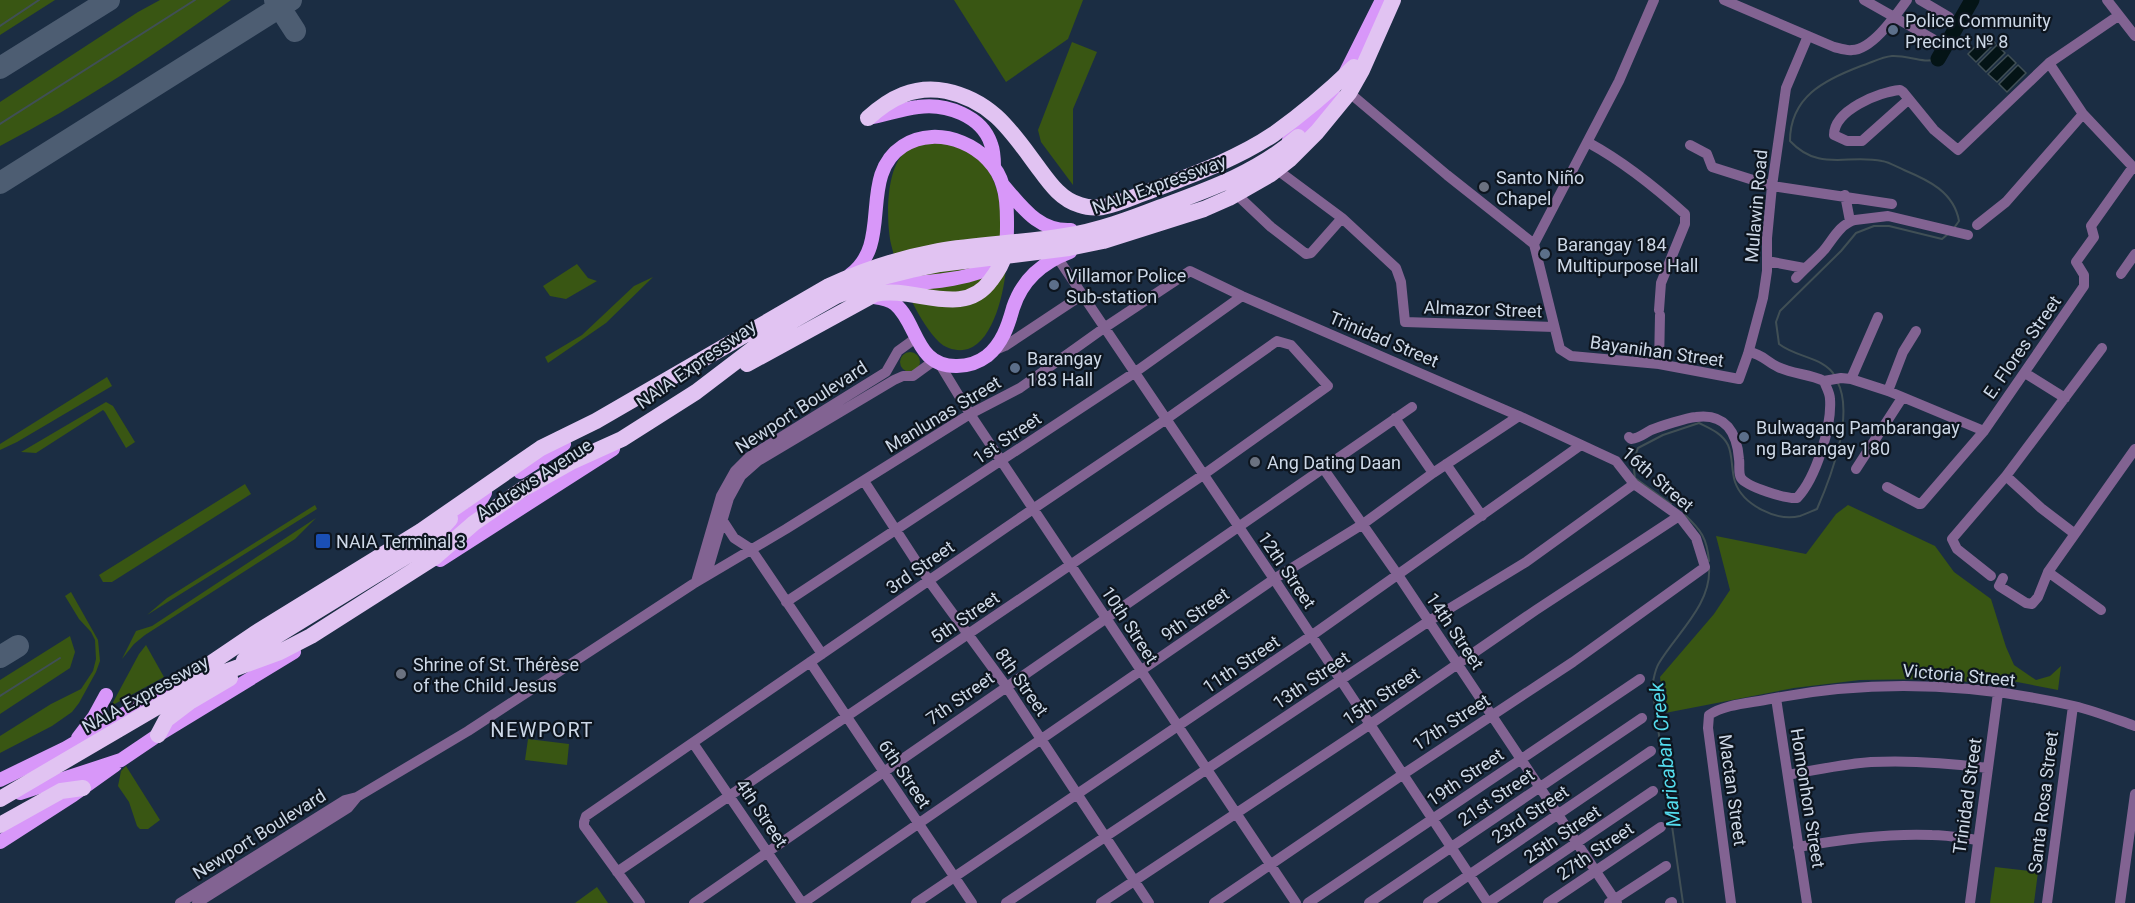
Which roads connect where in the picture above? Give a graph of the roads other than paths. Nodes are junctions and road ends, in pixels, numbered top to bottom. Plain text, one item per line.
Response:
1 (1383, 0) edge
2 (1393, 0) edge
3 (1398, 0) edge
4 (1654, 0) edge
5 (1724, 0) edge
6 (1864, 0) edge
7 (1907, 0) edge
8 (1920, 0) edge
9 (2107, 0) edge
10 (1739, 3) edge
11 (2118, 16) junction
12 (1949, 17) dead end
13 (1894, 18) junction
14 (1808, 36) junction
15 (2135, 36) edge
16 (1933, 39) dead end
17 (2049, 63) junction
18 (1354, 67) junction
19 (1352, 95) junction
20 (1908, 100) junction
21 (2083, 114) junction
22 (868, 118) joint
23 (1589, 143) junction
24 (1690, 145) dead end
25 (1274, 152) junction
26 (994, 167) junction
27 (1280, 167) junction
28 (2134, 168) edge
29 (1003, 185) junction
30 (1772, 186) junction
31 (1234, 191) junction
32 (1845, 195) junction
33 (1892, 204) dead end
34 (1342, 218) junction
35 (1850, 221) junction
36 (1977, 225) dead end
37 (1963, 234) dead end
38 (1534, 244) junction
39 (1007, 246) junction
40 (2135, 254) edge
41 (1056, 257) junction
42 (1767, 261) junction
43 (1804, 268) junction
44 (1190, 271) joint
45 (2121, 274) dead end
46 (1796, 278) dead end
47 (1082, 296) junction
48 (1242, 296) junction
49 (849, 300) junction
50 (1878, 317) dead end
51 (1554, 327) junction
52 (1104, 328) junction
53 (1916, 331) dead end
54 (916, 338) junction
55 (1277, 341) joint
56 (2102, 348) dead end
57 (993, 351) junction
58 (1749, 352) junction
59 (894, 361) junction
60 (937, 362) junction
61 (1659, 364) junction
62 (1134, 373) junction
63 (2025, 373) junction
64 (903, 376) junction
65 (1846, 378) junction
66 (1739, 379) joint
67 (1826, 380) junction
68 (696, 392) junction
69 (1888, 392) junction
70 (1902, 398) junction
71 (2065, 398) junction
72 (1412, 407) dead end
73 (970, 414) junction
74 (1519, 416) junction
75 (1395, 418) junction
76 (1165, 420) junction
77 (1984, 431) junction
78 (1629, 437) dead end
79 (1565, 438) joint
80 (1581, 445) junction
81 (2135, 449) edge
82 (1001, 461) junction
83 (1446, 464) junction
84 (1323, 468) junction
85 (1856, 469) dead end
86 (1433, 473) junction
87 (1203, 475) junction
88 (2006, 476) junction
89 (864, 481) junction
90 (1634, 484) junction
91 (1887, 487) dead end
92 (484, 492) junction
93 (1033, 509) junction
94 (516, 512) junction
95 (1482, 516) junction
96 (1679, 516) junction
97 (723, 521) junction
98 (474, 523) junction
99 (1362, 524) junction
100 (1238, 527) junction
101 (896, 531) junction
102 (2075, 534) junction
103 (751, 549) junction
104 (403, 556) dead end
105 (1070, 565) junction
106 (1705, 567) joint
107 (2048, 572) junction
108 (1398, 575) junction
109 (1991, 576) dead end
110 (2003, 578) dead end
111 (701, 579) junction
112 (1274, 579) junction
113 (929, 581) junction
114 (339, 586) junction
115 (786, 602) junction
116 (2101, 610) dead end
117 (357, 613) junction
118 (1106, 618) junction
119 (1429, 621) junction
120 (968, 634) junction
121 (1311, 636) junction
122 (272, 643) junction
123 (822, 654) junction
124 (810, 663) junction
125 (1457, 663) junction
126 (1141, 671) junction
127 (1640, 678) dead end
128 (1339, 681) junction
129 (1006, 686) junction
130 (1998, 693) junction
131 (106, 695) dead end
132 (1776, 698) junction
133 (2073, 706) junction
134 (1492, 716) junction
135 (846, 717) junction
136 (1642, 718) dead end
137 (1369, 725) junction
138 (2135, 726) edge
139 (1178, 727) junction
140 (90, 735) junction
141 (158, 735) junction
142 (1041, 740) junction
143 (693, 743) junction
144 (66, 748) junction
145 (1651, 751) dead end
146 (1521, 759) junction
147 (121, 760) junction
148 (1988, 768) junction
149 (1207, 769) junction
150 (884, 771) junction
151 (1402, 774) junction
152 (1788, 775) junction
153 (0, 780) edge
154 (83, 788) junction
155 (1540, 788) junction
156 (0, 790) edge
157 (1653, 791) dead end
158 (1077, 794) junction
159 (2135, 794) edge
160 (730, 796) junction
161 (357, 797) junction
162 (0, 799) edge
163 (0, 805) edge
164 (1235, 812) junction
165 (1558, 816) junction
166 (1432, 819) junction
167 (918, 824) junction
168 (0, 825) edge
169 (1661, 827) dead end
170 (1106, 837) junction
171 (1978, 840) junction
172 (0, 842) edge
173 (1577, 843) junction
174 (1798, 846) junction
175 (1451, 848) junction
176 (768, 851) junction
177 (1270, 864) junction
178 (1666, 866) dead end
179 (1596, 871) junction
180 (617, 872) junction
181 (1469, 875) junction
182 (955, 878) junction
183 (1134, 881) junction
184 (1613, 902) edge
185 (180, 903) edge
186 (197, 903) edge
187 (640, 903) edge
188 (694, 903) edge
189 (803, 903) edge
190 (916, 903) edge
191 (972, 903) edge
192 (1006, 903) edge
193 (1101, 903) edge
194 (1149, 903) edge
195 (1214, 903) edge
196 (1296, 903) edge
197 (1308, 903) edge
198 (1369, 903) edge
199 (1428, 903) edge
200 (1488, 903) edge
201 (1548, 903) edge
202 (1731, 903) edge
203 (1807, 903) edge
204 (1970, 903) edge
205 (2047, 903) edge
206 (2120, 903) edge

1 - 18 highway, NAIA Expressway
1 - 25 main road
2 - 68 highway, NAIA Expressway
3 - 19 main road
4 - 23 street
5 - 10 street
6 - 13 street
7 - 13 street
8 - 12 street
9 - 11 street
10 - 14 street
11 - 15 street
11 - 17 street
13 - 14 street
13 - 16 street
14 - 30 street, Mulawin Road
17 - 20 street
17 - 21 street
18 - 22 highway
18 - 92 highway, NAIA Expressway
19 - 27 main road
19 - 38 street
20 - 20 street
21 - 28 street
21 - 36 street
22 - 26 main road
23 - 38 street
23 - 61 street
24 - 30 street
25 - 27 main road
25 - 29 main road
26 - 29 main road
26 - 92 main road, Andrews Avenue
27 - 31 main road
27 - 34 street, Almazor Street
28 - 63 street, E. Flores Street
29 - 39 main road
30 - 32 street
30 - 42 street, Mulawin Road
31 - 34 street
31 - 41 main road
32 - 33 street
32 - 35 street
34 - 51 street, Almazor Street
35 - 37 street
35 - 43 street
38 - 51 street
39 - 49 main road
39 - 68 highway
40 - 45 street
41 - 47 street, 12th Street
41 - 57 main road
42 - 43 street
42 - 58 street, Mulawin Road
43 - 46 street
44 - 48 street, Trinidad Street
44 - 52 street, Manlunas Street
47 - 52 street, 12th Street
47 - 57 street
48 - 62 street, 1st Street
48 - 74 street, Trinidad Street
49 - 54 main road, Andrews Avenue
49 - 94 main road, Andrews Avenue
50 - 65 street
51 - 61 street, Bayanihan Street
52 - 62 street, 12th Street
52 - 73 street, Manlunas Street
53 - 69 street
54 - 59 street, Newport Boulevard
54 - 60 main road
55 - 76 street, 3rd Street
55 - 87 street, 5th Street
56 - 71 street
57 - 60 main road
58 - 66 street, Mulawin Road
58 - 67 street
59 - 64 street
59 - 111 street, Newport Boulevard
60 - 64 street, Newport Boulevard
60 - 73 street, 10th Street
61 - 66 street, Bayanihan Street
62 - 76 street, 12th Street
62 - 82 street, 1st Street
63 - 71 street
63 - 77 street, E. Flores Street
64 - 97 street, Newport Boulevard
65 - 67 street
65 - 69 street
67 - 78 street
68 - 98 highway, NAIA Expressway
69 - 70 street
70 - 77 street
70 - 85 street
71 - 88 street
72 - 75 street, 7th Street
73 - 82 street, 10th Street
73 - 89 street, Manlunas Street
74 - 79 street, Trinidad Street
74 - 83 street, 9th Street
75 - 84 street, 7th Street
75 - 86 street
76 - 87 street, 12th Street
76 - 93 street, 3rd Street
77 - 91 street, E. Flores Street
79 - 80 street, 16th Street
80 - 90 street, 16th Street
80 - 95 street, 11th Street
81 - 102 street
82 - 93 street, 10th Street
82 - 101 street, 1st Street
83 - 86 street, 9th Street
83 - 95 street
84 - 99 street, 14th Street
84 - 100 street, 7th Street
86 - 99 street, 9th Street
87 - 100 street, 12th Street
87 - 105 street, 5th Street
88 - 102 street
88 - 109 street
89 - 101 street, 8th Street
89 - 103 street, Manlunas Street
90 - 96 street, 16th Street
90 - 119 street, 13th Street
92 - 94 main road
92 - 104 main road
92 - 114 main road, Andrews Avenue
92 - 122 highway
92 - 156 highway, NAIA Expressway
93 - 105 street, 10th Street
93 - 113 street, 3rd Street
94 - 117 main road, Andrews Avenue
95 - 108 street, 11th Street
96 - 106 street, 16th Street
96 - 125 street, 15th Street
97 - 103 street
97 - 111 street, Newport Boulevard
98 - 122 highway
98 - 162 highway, NAIA Expressway
99 - 108 street, 14th Street
99 - 112 street, 9th Street
100 - 112 street, 12th Street
100 - 118 street, 7th Street
101 - 113 street, 8th Street
101 - 115 street, 1st Street
102 - 107 street
103 - 111 street, Manlunas Street
103 - 115 street
105 - 118 street, 10th Street
105 - 120 street, 5th Street
106 - 134 street, 17th Street
107 - 110 street
107 - 116 street
108 - 119 street, 14th Street
108 - 121 street, 11th Street
111 - 161 street, Newport Boulevard
112 - 121 street, 12th Street
112 - 126 street, 9th Street
113 - 120 street, 8th Street
113 - 123 street, 3rd Street
114 - 117 main road
114 - 140 main road, Andrews Avenue
115 - 123 street
117 - 141 main road, Andrews Avenue
118 - 126 street, 10th Street
118 - 129 street, 7th Street
119 - 125 street, 14th Street
119 - 128 street, 13th Street
120 - 129 street, 8th Street
120 - 135 street, 5th Street
121 - 128 street, 12th Street
121 - 139 street, 11th Street
122 - 140 highway
122 - 141 highway
123 - 124 street, 3rd Street
124 - 135 street, 6th Street
124 - 143 street, 3rd Street
125 - 134 street, 14th Street
125 - 137 street, 15th Street
126 - 139 street, 10th Street
126 - 142 street, 9th Street
127 - 146 street, 19th Street
128 - 137 street, 12th Street
128 - 149 street, 13th Street
129 - 142 street, 8th Street
129 - 150 street, 7th Street
130 - 132 street, Victoria Street
130 - 133 street, Victoria Street
130 - 148 street, Trinidad Street
131 - 144 main road
132 - 152 street, Homonhon Street
132 - 202 street, Mactan Street
133 - 138 street, Victoria Street
133 - 205 street, Santa Rosa Street
134 - 146 street, 14th Street
134 - 151 street, 17th Street
135 - 150 street, 6th Street
135 - 160 street, 5th Street
136 - 155 street, 21st Street
137 - 151 street, 12th Street
137 - 164 street, 15th Street
139 - 149 street, 10th Street
139 - 158 street, 11th Street
140 - 144 main road, Andrews Avenue
141 - 147 main road, Andrews Avenue
142 - 158 street, 8th Street
142 - 167 street, 9th Street
143 - 160 street, 4th Street
143 - 180 street, 3rd Street
144 - 153 main road, Andrews Avenue
145 - 165 street, 23rd Street
146 - 155 street, 14th Street
146 - 166 street, 19th Street
147 - 154 main road
147 - 163 main road, Andrews Avenue
148 - 152 street
148 - 171 street, Trinidad Street
149 - 164 street, 10th Street
149 - 170 street, 13th Street
150 - 167 street, 6th Street
150 - 176 street, 7th Street
151 - 166 street, 12th Street
151 - 177 street, 17th Street
152 - 174 street, Homonhon Street
154 - 168 highway
154 - 172 main road
155 - 165 street, 14th Street
155 - 175 street, 21st Street
157 - 173 street, 25th Street
158 - 170 street, 8th Street
158 - 182 street, 11th Street
159 - 206 street
160 - 176 street, 4th Street
160 - 180 street, 5th Street
161 - 185 street, Newport Boulevard
161 - 186 street, Newport Boulevard
164 - 177 street, 10th Street
164 - 183 street, 15th Street
165 - 173 street, 14th Street
165 - 181 street, 23rd Street
166 - 175 street, 12th Street
166 - 197 street, 19th Street
167 - 182 street, 6th Street
167 - 189 street, 9th Street
169 - 179 street, 27th Street
170 - 183 street, 8th Street
170 - 192 street, 13th Street
171 - 174 street
171 - 204 street, Trinidad Street
173 - 179 street, 14th Street
173 - 200 street, 25th Street
174 - 203 street, Homonhon Street
175 - 181 street, 12th Street
175 - 198 street, 21st Street
176 - 188 street, 7th Street
176 - 189 street, 4th Street
177 - 195 street, 17th Street
177 - 196 street, 10th Street
178 - 184 street
179 - 184 street, 14th Street
179 - 201 street, 27th Street
180 - 187 street
181 - 199 street, 23rd Street
181 - 200 street, 12th Street
182 - 190 street, 11th Street
182 - 191 street, 6th Street
183 - 193 street, 15th Street
183 - 194 street, 8th Street

